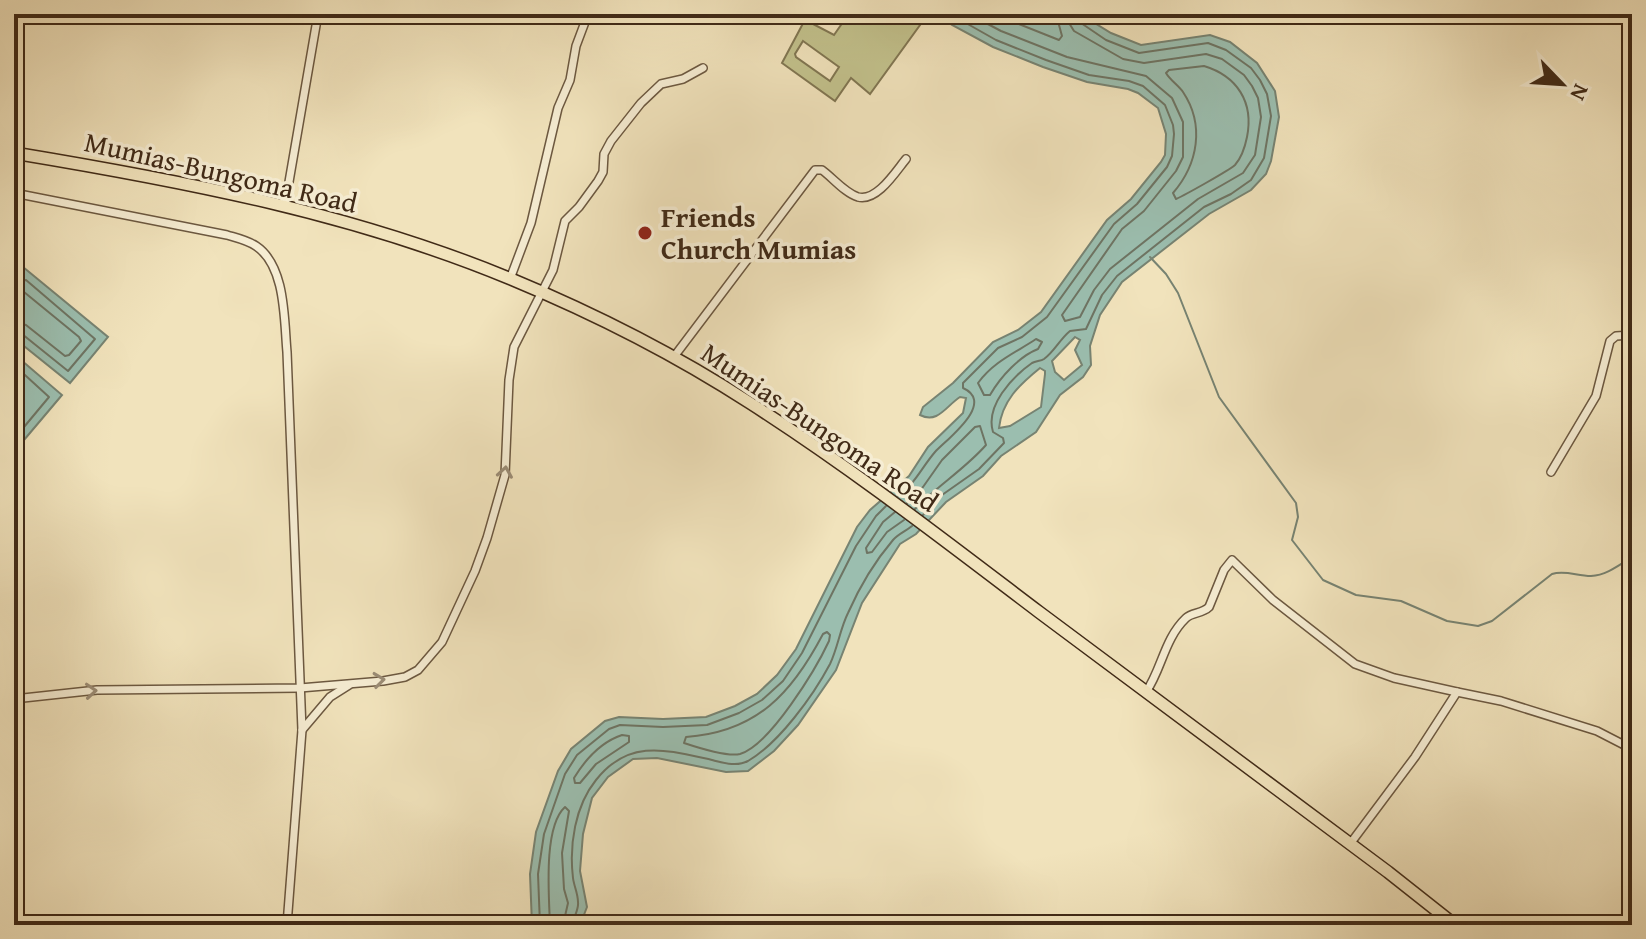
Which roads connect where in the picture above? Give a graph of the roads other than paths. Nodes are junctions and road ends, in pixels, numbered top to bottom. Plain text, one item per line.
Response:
1 (318, 14) edge
2 (588, 14) edge
3 (703, 68) dead end
4 (14, 153) edge
5 (906, 159) dead end
6 (14, 193) edge
7 (285, 205) junction
8 (510, 279) junction
9 (542, 293) junction
10 (1632, 335) edge
11 (673, 358) junction
12 (1551, 472) dead end
13 (351, 683) junction
14 (300, 688) junction
15 (1146, 692) junction
16 (1457, 692) junction
17 (14, 699) edge
18 (302, 730) junction
19 (1632, 749) edge
20 (1632, 830) edge
21 (1632, 843) edge
22 (1350, 844) junction
23 (287, 925) edge
24 (1455, 925) edge

1 - 7 street
2 - 8 street
3 - 9 street
4 - 7 highway, Mumias-Bungoma Road
5 - 11 street
6 - 14 street
7 - 8 highway, Mumias-Bungoma Road
8 - 9 highway, Mumias-Bungoma Road
9 - 11 highway, Mumias-Bungoma Road
13 -> 9 street
10 - 12 street
11 - 15 highway, Mumias-Bungoma Road
13 - 14 street
13 - 18 street
17 -> 14 street
14 - 18 street
15 - 16 street
15 - 22 highway, Mumias-Bungoma Road
16 - 19 street
16 - 22 street
18 - 23 street
20 - 21 street
22 - 24 highway, Mumias-Bungoma Road

